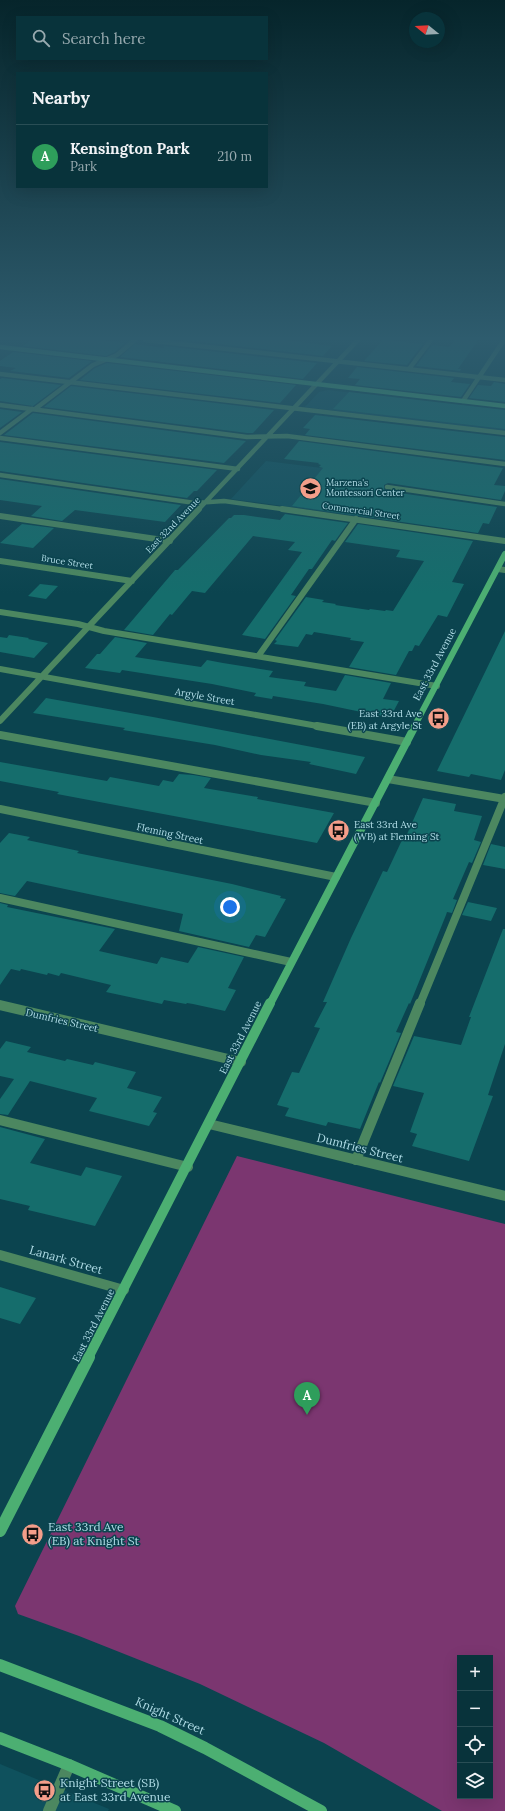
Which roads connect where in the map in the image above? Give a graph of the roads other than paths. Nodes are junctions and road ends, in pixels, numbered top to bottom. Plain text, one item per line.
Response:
1 (12, 425) edge
2 (152, 425) edge
3 (279, 425) edge
4 (431, 425) edge
5 (0, 433) edge
6 (505, 433) edge
7 (268, 436) junction
8 (0, 438) edge
9 (505, 464) edge
10 (238, 469) junction
11 (0, 475) edge
12 (386, 488) dead end
13 (207, 502) junction
14 (505, 504) edge
15 (0, 516) edge
16 (356, 519) junction
17 (170, 541) junction
18 (505, 541) edge
19 (505, 554) edge
20 (0, 560) edge
21 (498, 569) junction
22 (505, 570) edge
23 (132, 581) junction
24 (0, 612) edge
25 (89, 627) junction
26 (259, 655) junction
27 (0, 669) edge
28 (42, 677) junction
29 (437, 686) junction
30 (0, 721) edge
31 (0, 735) edge
32 (407, 742) junction
33 (388, 779) junction
34 (505, 799) edge
35 (376, 802) junction
36 (0, 809) edge
37 (336, 877) junction
38 (0, 898) edge
39 (291, 962) junction
40 (0, 1005) edge
41 (241, 1062) junction
42 (0, 1120) edge
43 (210, 1124) junction
44 (356, 1160) junction
45 (188, 1167) junction
46 (505, 1196) edge
47 (0, 1255) edge
48 (124, 1290) junction
49 (0, 1531) edge
50 (0, 1665) edge
51 (0, 1738) edge
52 (69, 1764) junction
53 (49, 1811) edge
54 (175, 1811) edge
55 (321, 1811) edge

1 - 5 street
2 - 7 street
3 - 7 street, East 32nd Avenue
4 - 6 street
7 - 9 street
7 - 10 street, East 32nd Avenue
8 - 10 street
10 - 13 street, East 32nd Avenue
11 - 13 street, Commercial Street
12 - 14 street
13 - 16 street, Commercial Street
13 - 17 street, East 32nd Avenue
15 - 17 street
16 - 18 street, Commercial Street
16 - 26 street
17 - 23 street, East 32nd Avenue
19 - 21 street, East 33rd Avenue
20 - 23 street, Bruce Street
21 - 22 street
21 - 29 street, East 33rd Avenue
23 - 25 street, East 32nd Avenue
24 - 25 street
25 - 26 street
25 - 28 street, East 32nd Avenue
26 - 29 street
27 - 28 street, Argyle Street
28 - 30 street, East 32nd Avenue
28 - 32 street, Argyle Street
29 - 32 street, East 33rd Avenue
31 - 35 street
32 - 33 street, East 33rd Avenue
33 - 34 street
33 - 35 street, East 33rd Avenue
34 - 44 street
35 - 37 street, East 33rd Avenue
36 - 37 street, Fleming Street
37 - 39 street, East 33rd Avenue
38 - 39 street
39 - 41 street, East 33rd Avenue
40 - 41 street, Dumfries Street
41 - 43 street, East 33rd Avenue
42 - 45 street
43 - 44 street, Dumfries Street
43 - 45 street, East 33rd Avenue
44 - 46 street, Dumfries Street
45 - 48 street, East 33rd Avenue
47 - 48 street, Lanark Street
48 - 49 street, East 33rd Avenue
50 - 55 street, Knight Street
51 - 52 street
52 - 53 street
52 - 54 street

